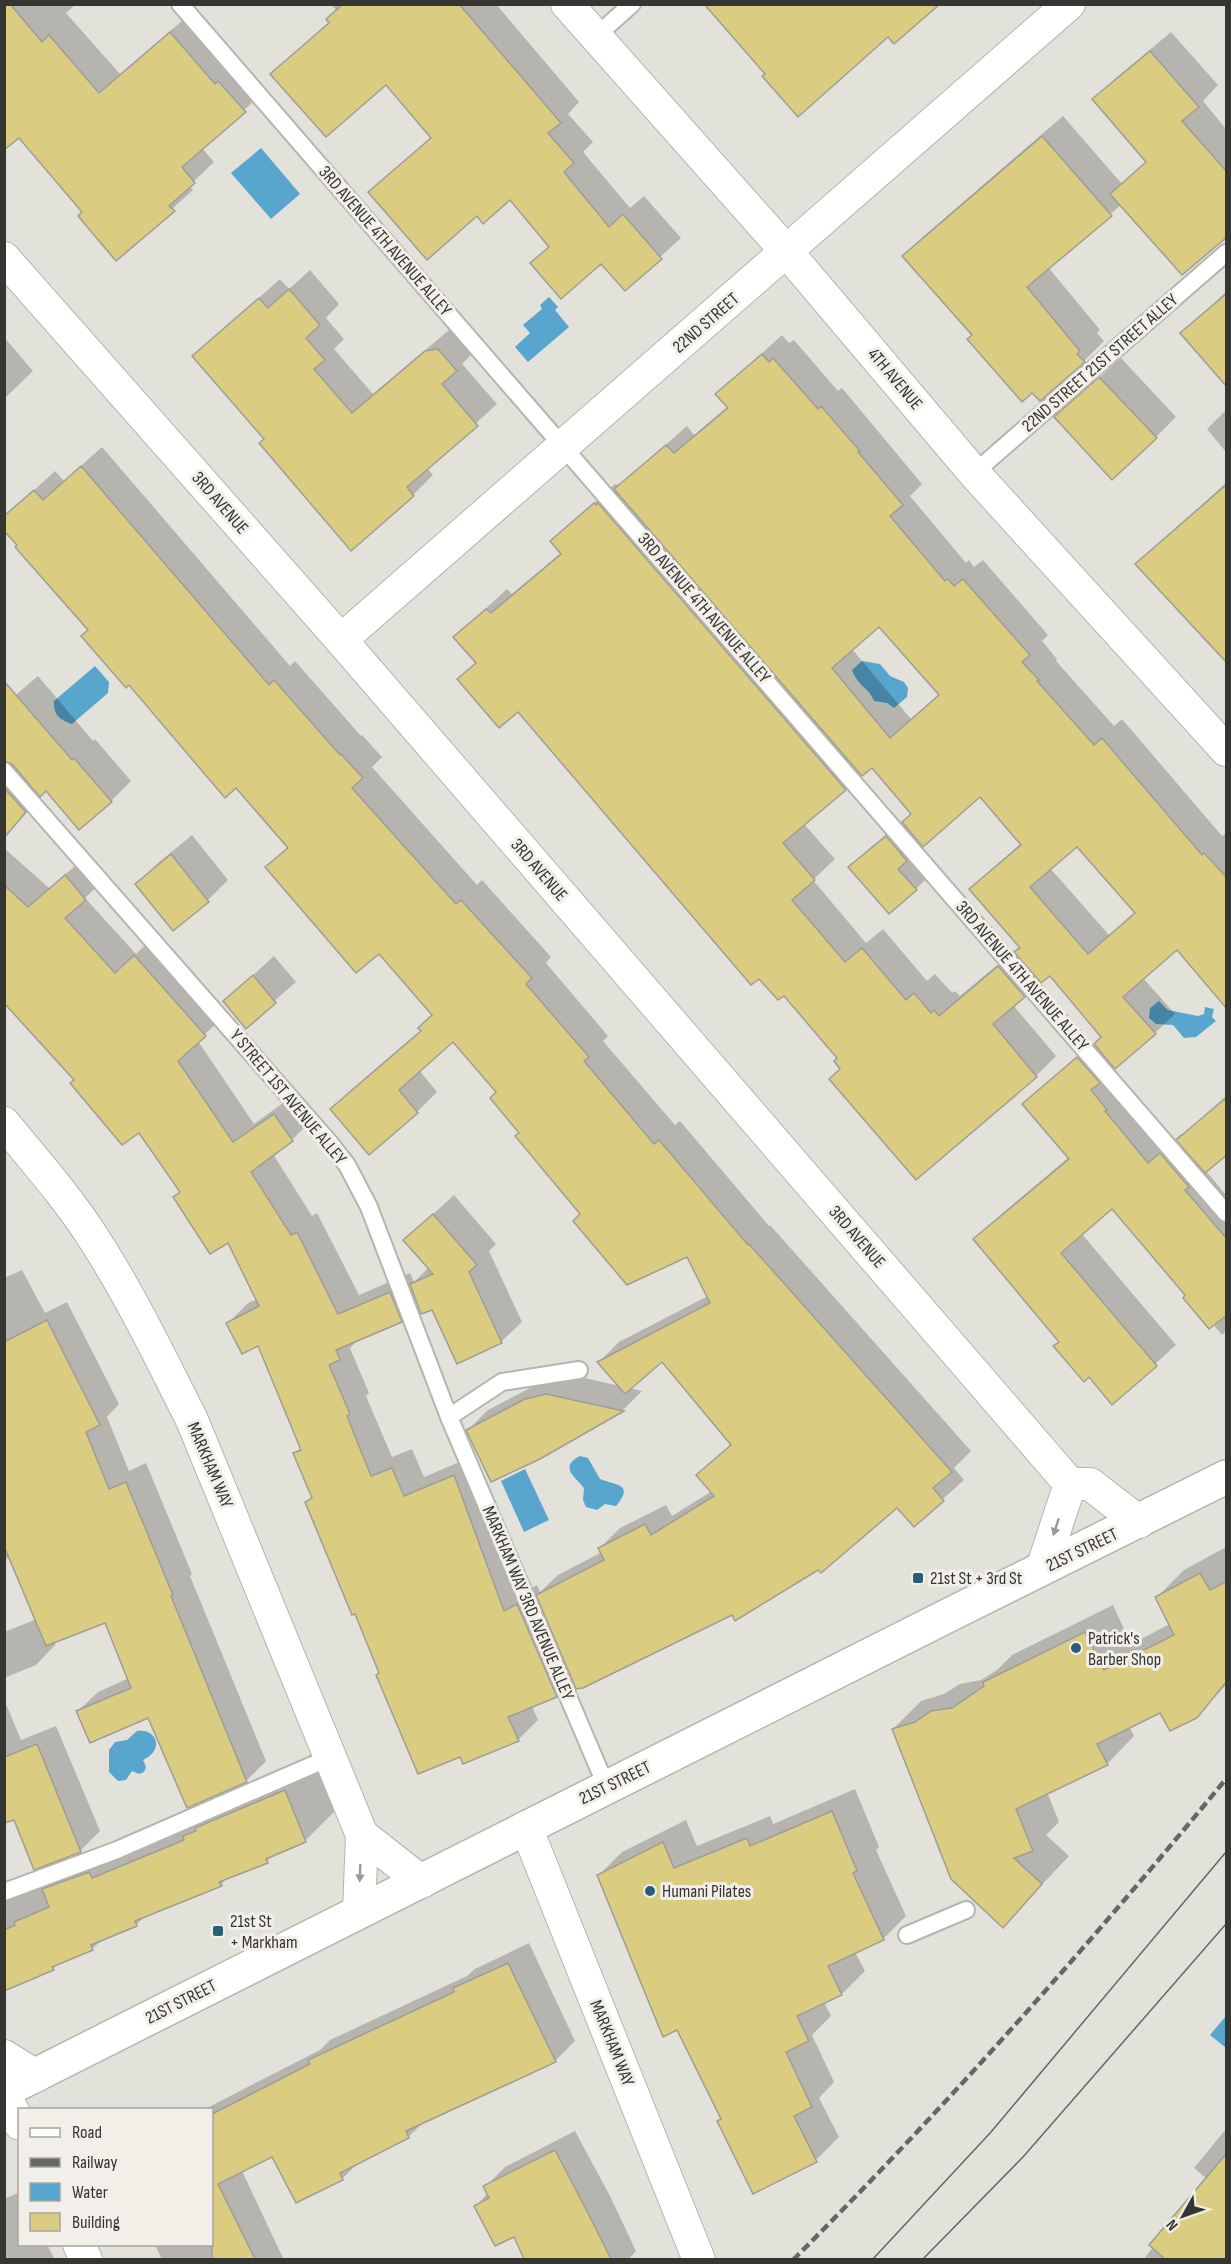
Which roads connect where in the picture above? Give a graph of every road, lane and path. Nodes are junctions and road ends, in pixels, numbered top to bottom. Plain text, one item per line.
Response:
1 (180, 4) edge
2 (567, 4) edge
3 (632, 4) edge
4 (1069, 4) edge
5 (595, 37) junction
6 (786, 252) junction
7 (1227, 254) edge
8 (4, 258) edge
9 (564, 447) junction
10 (974, 473) junction
11 (341, 640) junction
12 (1227, 750) edge
13 (4, 771) edge
14 (4, 1123) edge
15 (1227, 1213) edge
16 (579, 1370) dead end
17 (449, 1418) junction
18 (1227, 1478) edge
19 (1070, 1484) junction
20 (1139, 1522) junction
21 (1042, 1569) junction
22 (331, 1757) junction
23 (607, 1788) junction
24 (526, 1827) junction
25 (362, 1835) junction
26 (422, 1882) junction
27 (4, 1892) edge
28 (966, 1910) dead end
29 (359, 1912) junction
30 (907, 1935) dead end
31 (4, 2056) edge
32 (36, 2076) junction
33 (4, 2093) edge
34 (18, 2120) edge
35 (699, 2259) edge

1 - 9 lane, 3RD AVENUE 4TH AVENUE ALLEY
2 - 5 street, 4TH AVENUE
3 - 5 lane
4 - 6 street, 22ND STREET
5 - 6 street, 4TH AVENUE
6 - 9 street, 22ND STREET
6 - 10 street, 4TH AVENUE
7 - 10 lane, 22ND STREET 21ST STREET ALLEY
8 - 11 street, 3RD AVENUE
9 - 11 street, 22ND STREET
9 - 15 lane, 3RD AVENUE 4TH AVENUE ALLEY
10 - 12 street, 4TH AVENUE
11 - 19 street, 3RD AVENUE
13 - 17 lane, Y STREET 1ST AVENUE ALLEY
14 - 22 street, MARKHAM WAY
16 - 17 lane
17 - 23 lane, MARKHAM WAY 3RD AVENUE ALLEY
18 - 20 main road, 21ST STREET
19 - 20 street
19 -> 21 street
20 - 21 main road, 21ST STREET
21 - 23 main road, 21ST STREET
22 - 25 street, MARKHAM WAY
22 - 27 lane
23 - 24 main road, 21ST STREET
24 - 26 main road, 21ST STREET
24 - 35 street, MARKHAM WAY
25 - 26 street
25 -> 29 street, MARKHAM WAY
26 - 29 main road, 21ST STREET
28 - 30 lane
29 - 32 main road, 21ST STREET
31 - 32 street
32 - 33 main road, 21ST STREET
33 - 34 street

